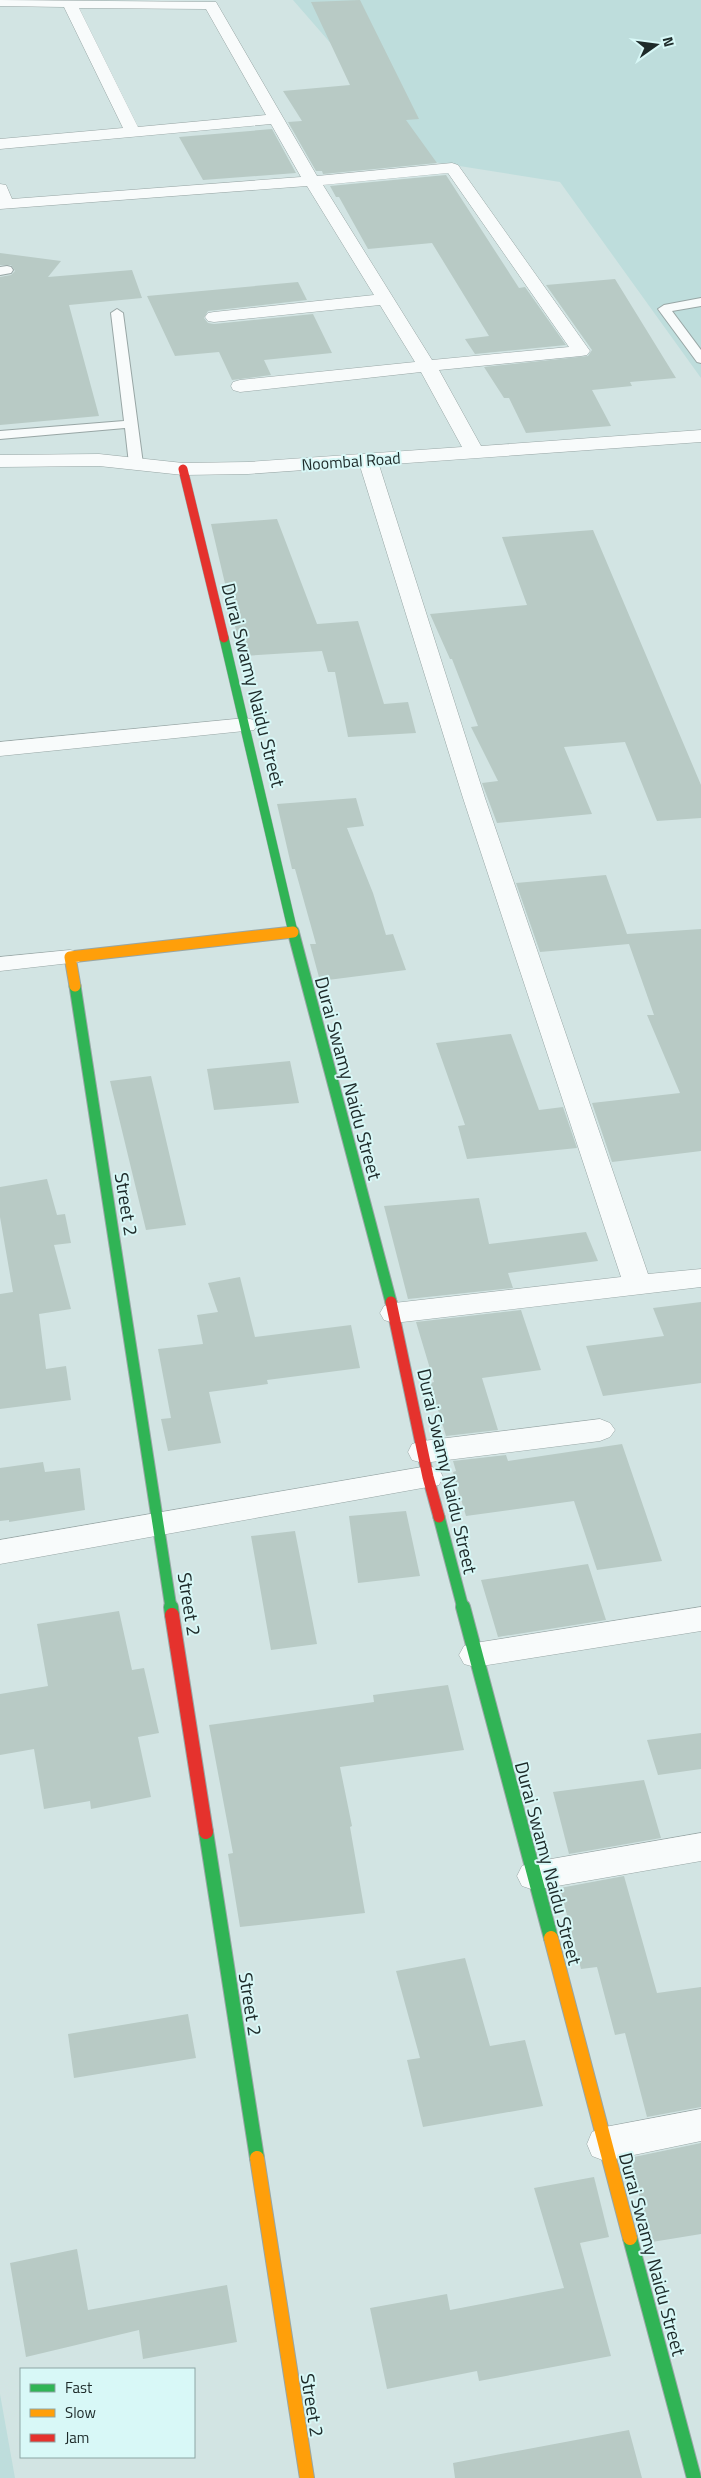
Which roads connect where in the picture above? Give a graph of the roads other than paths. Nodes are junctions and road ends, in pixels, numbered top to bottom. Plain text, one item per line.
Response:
1 (0, 2) edge
2 (69, 3) junction
3 (277, 119) junction
4 (133, 132) junction
5 (0, 144) edge
6 (312, 181) junction
7 (0, 189) edge
8 (386, 299) junction
9 (701, 302) edge
10 (118, 313) dead end
11 (214, 317) dead end
12 (701, 359) edge
13 (427, 366) junction
14 (240, 386) dead end
15 (131, 424) junction
16 (0, 435) edge
17 (701, 436) edge
18 (474, 451) junction
19 (0, 461) edge
20 (368, 461) junction
21 (136, 464) junction
22 (183, 469) junction
23 (246, 725) junction
24 (0, 749) edge
25 (293, 932) junction
26 (70, 957) junction
27 (0, 964) edge
28 (701, 1278) edge
29 (638, 1284) junction
30 (394, 1312) junction
31 (600, 1430) dead end
32 (426, 1464) junction
33 (159, 1523) junction
34 (0, 1552) edge
35 (701, 1619) edge
36 (475, 1655) junction
37 (701, 1847) edge
38 (534, 1876) junction
39 (701, 2125) edge
40 (605, 2144) junction
41 (306, 2478) edge
42 (694, 2478) edge

1 - 2 street
2 - 3 street
2 - 4 street
3 - 4 street
3 - 6 street
4 - 5 street
6 - 7 street
6 - 8 street
6 - 13 street
8 - 11 street
8 - 13 street
9 - 12 lane
10 - 15 lane
13 - 14 street
13 - 18 street
15 - 16 lane
15 - 21 lane
17 - 18 street, Noombal Road
18 - 20 street, Noombal Road
19 - 21 street, Noombal Road
20 - 22 street, Noombal Road
20 - 29 street
21 - 22 street, Noombal Road
22 - 23 street, Durai Swamy Naidu Street
23 - 24 street
23 - 25 street, Durai Swamy Naidu Street
25 - 26 street
25 - 30 street, Durai Swamy Naidu Street
26 - 27 street
26 - 33 street, Street 2
28 - 29 street
29 - 30 street
30 - 32 street, Durai Swamy Naidu Street
31 - 32 street
32 - 33 street
32 - 36 street, Durai Swamy Naidu Street
33 - 34 street
33 - 41 street, Street 2
35 - 36 street
36 - 38 street, Durai Swamy Naidu Street
37 - 38 street
38 - 40 street, Durai Swamy Naidu Street
39 - 40 street
40 - 42 street, Durai Swamy Naidu Street

